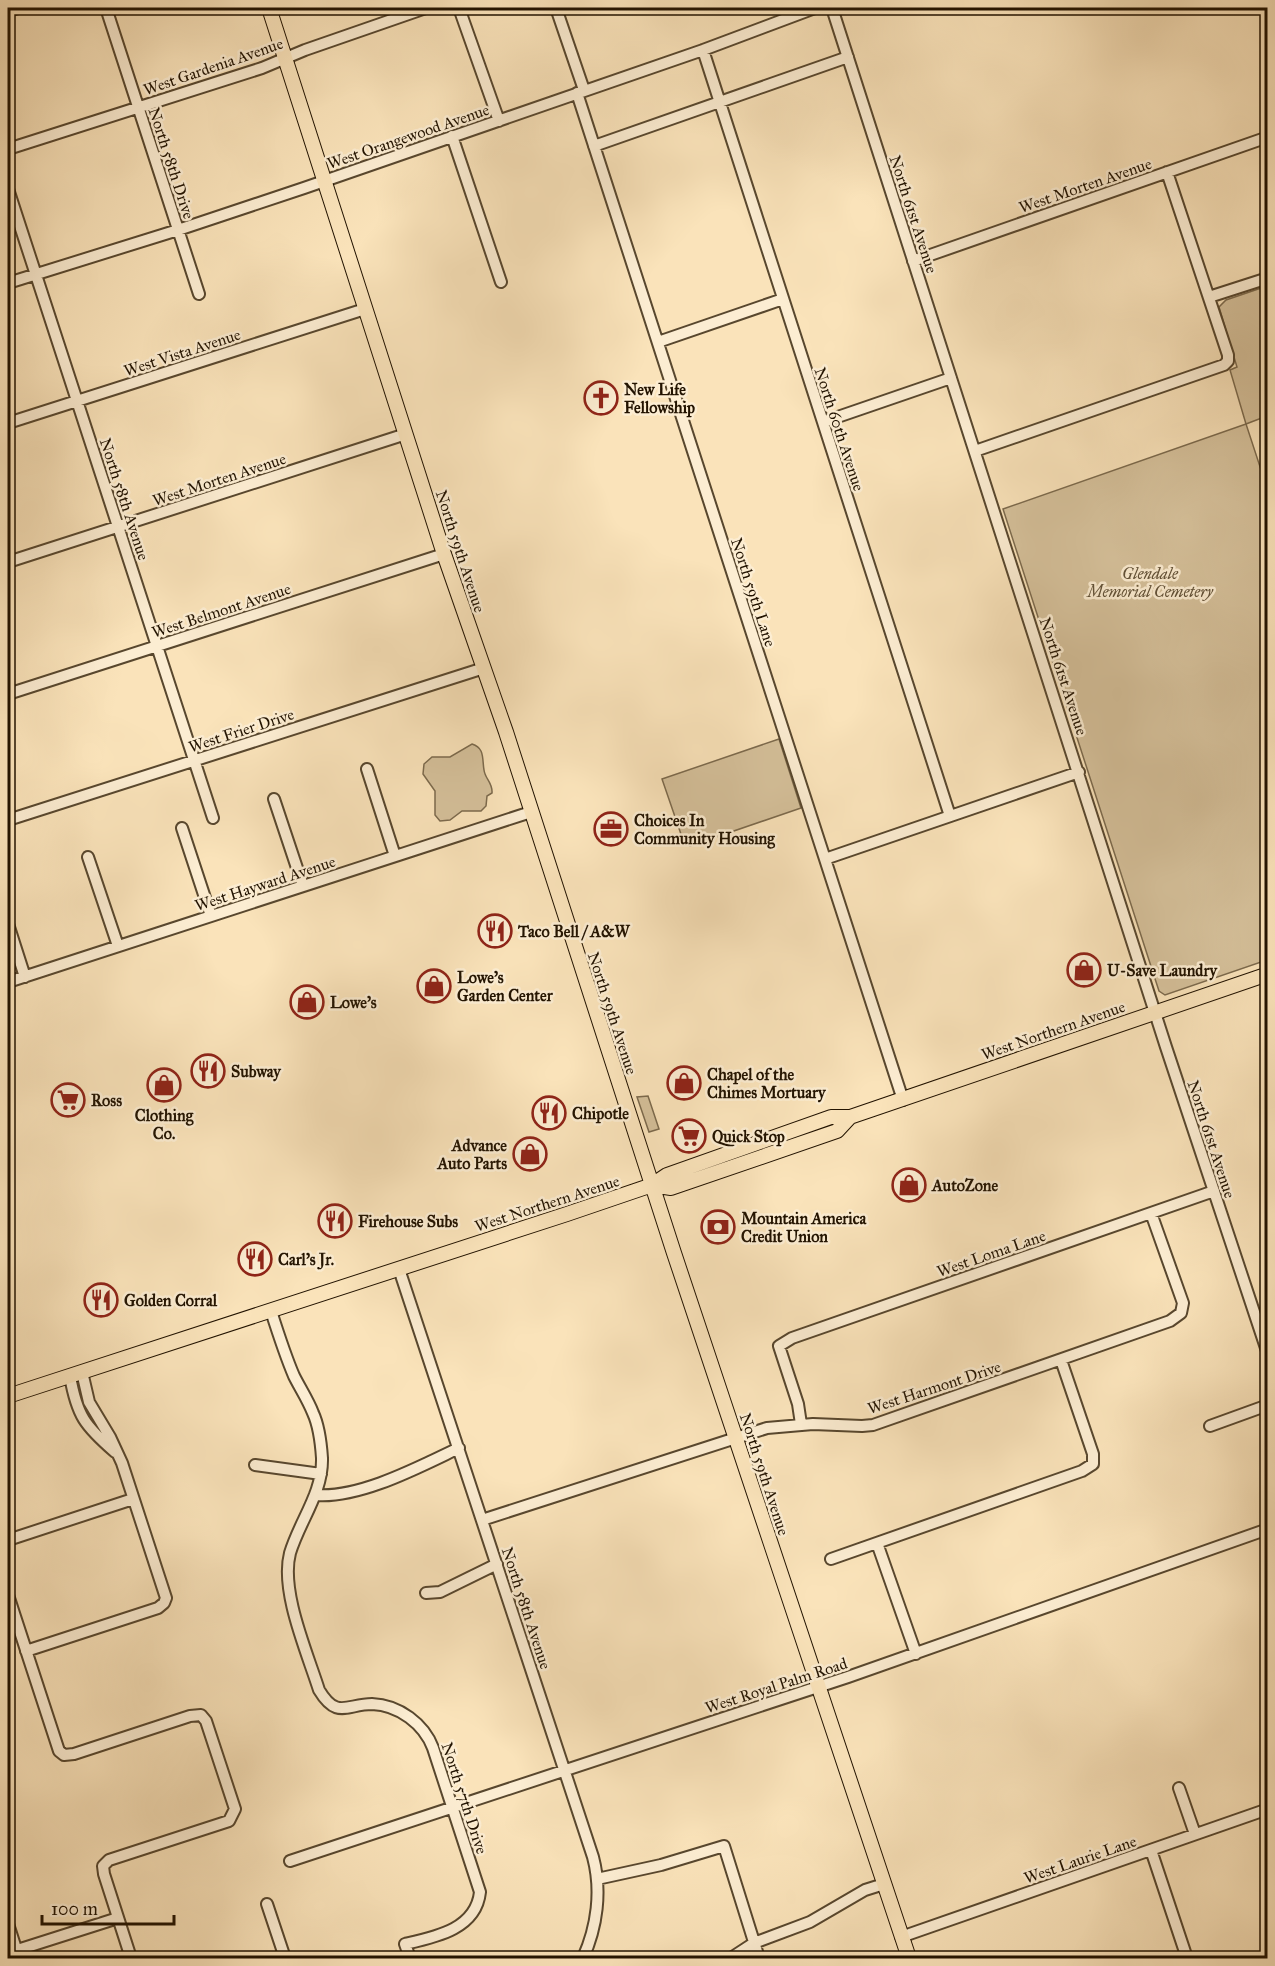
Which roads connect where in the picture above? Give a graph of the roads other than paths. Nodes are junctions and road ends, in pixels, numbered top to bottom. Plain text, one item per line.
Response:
1 (18, 8) edge
2 (106, 8) edge
3 (269, 8) edge
4 (426, 8) edge
5 (459, 8) edge
6 (556, 8) edge
7 (815, 8) edge
8 (832, 8) edge
9 (8, 11) edge
10 (703, 50) junction
11 (848, 57) junction
12 (285, 58) junction
13 (580, 91) junction
14 (719, 102) junction
15 (138, 108) junction
16 (499, 121) junction
17 (452, 136) junction
18 (1268, 137) edge
19 (594, 146) junction
20 (8, 149) edge
21 (1167, 172) junction
22 (324, 181) junction
23 (8, 189) edge
24 (178, 230) junction
25 (913, 261) junction
26 (35, 274) junction
27 (1268, 278) edge
28 (501, 282) dead end
29 (8, 283) edge
30 (199, 294) dead end
31 (1209, 297) junction
32 (783, 299) junction
33 (365, 309) junction
34 (658, 342) junction
35 (951, 378) junction
36 (77, 401) junction
37 (823, 422) junction
38 (8, 423) edge
39 (406, 434) junction
40 (975, 451) junction
41 (118, 527) junction
42 (444, 554) junction
43 (8, 562) edge
44 (157, 646) junction
45 (484, 668) junction
46 (8, 694) edge
47 (194, 761) junction
48 (367, 769) dead end
49 (1079, 772) junction
50 (274, 798) dead end
51 (531, 812) junction
52 (950, 816) junction
53 (213, 818) dead end
54 (8, 820) edge
55 (182, 828) dead end
56 (395, 856) junction
57 (88, 857) dead end
58 (825, 859) junction
59 (303, 886) junction
60 (211, 916) junction
61 (8, 924) edge
62 (118, 946) junction
63 (1268, 974) edge
64 (25, 977) junction
65 (8, 982) edge
66 (1155, 1012) junction
67 (903, 1100) junction
68 (652, 1185) junction
69 (1214, 1191) junction
70 (1151, 1213) junction
71 (399, 1269) junction
72 (271, 1311) junction
73 (1268, 1354) edge
74 (1061, 1360) junction
75 (76, 1374) junction
76 (8, 1396) edge
77 (1268, 1405) edge
78 (801, 1424) junction
79 (1210, 1425) dead end
80 (735, 1437) junction
81 (459, 1448) junction
82 (255, 1465) dead end
83 (321, 1474) junction
84 (315, 1495) junction
85 (133, 1499) junction
86 (482, 1520) junction
87 (1268, 1529) edge
88 (8, 1540) edge
89 (877, 1542) junction
90 (831, 1559) dead end
91 (497, 1564) junction
92 (426, 1593) dead end
93 (8, 1595) edge
94 (26, 1651) junction
95 (916, 1653) junction
96 (818, 1687) junction
97 (564, 1770) junction
98 (1179, 1788) dead end
99 (452, 1807) junction
100 (1268, 1809) edge
101 (1195, 1834) junction
102 (1151, 1850) junction
103 (290, 1861) dead end
104 (597, 1879) junction
105 (884, 1884) junction
106 (267, 1904) dead end
107 (118, 1918) junction
108 (8, 1924) edge
109 (901, 1937) junction
110 (754, 1943) junction
111 (14, 1954) edge
112 (131, 1959) edge
113 (285, 1959) edge
114 (410, 1959) edge
115 (583, 1959) edge
116 (730, 1959) edge
117 (759, 1959) edge
118 (909, 1959) edge
119 (1187, 1959) edge

1 - 9 street
2 - 15 street, North 58th Drive
3 - 12 main road, North 59th Avenue
4 - 12 street, West Gardenia Avenue
5 - 16 street
6 - 13 street, North 59th Lane
7 - 10 street, West Orangewood Avenue
8 - 11 street, North 61st Avenue
10 - 13 street, West Orangewood Avenue
10 - 14 street, North 60th Avenue
11 - 14 street
11 - 25 street, North 61st Avenue
12 - 15 street, West Gardenia Avenue
12 - 22 main road, North 59th Avenue
13 - 16 street, West Orangewood Avenue
13 - 19 street, North 59th Lane
14 - 19 street
14 - 32 street, North 60th Avenue
15 - 20 street, West Gardenia Avenue
15 - 24 street, North 58th Drive
16 - 17 street, West Orangewood Avenue
17 - 22 street, West Orangewood Avenue
17 - 28 street
18 - 21 street, West Morten Avenue
19 - 34 street, North 59th Lane
21 - 25 street, West Morten Avenue
21 - 31 street
22 - 24 street, West Orangewood Avenue
22 - 33 main road, North 59th Avenue
23 - 26 street, North 58th Avenue
24 - 26 street, West Orangewood Avenue
24 - 30 street, North 58th Drive
25 - 35 street, North 61st Avenue
26 - 29 street, West Orangewood Avenue
26 - 36 street, North 58th Avenue
27 - 31 street
31 - 40 street
32 - 34 street
32 - 37 street, North 60th Avenue
33 - 36 street, West Vista Avenue
33 - 39 main road, North 59th Avenue
34 - 58 street, North 59th Lane
35 - 37 street
35 - 40 street, North 61st Avenue
36 - 38 street, West Vista Avenue
36 - 41 street, North 58th Avenue
37 - 52 street, North 60th Avenue
39 - 41 street, West Morten Avenue
39 - 42 main road, North 59th Avenue
40 - 49 street, North 61st Avenue
41 - 43 street, West Morten Avenue
41 - 44 street, North 58th Avenue
42 - 44 street, West Belmont Avenue
42 - 45 main road, North 59th Avenue
44 - 46 street, West Belmont Avenue
44 - 47 street, North 58th Avenue
45 - 47 street, West Frier Drive
45 - 51 main road, North 59th Avenue
47 - 53 street, North 58th Avenue
47 - 54 street, West Frier Drive
48 - 56 street
49 - 52 street
49 - 66 street, North 61st Avenue
50 - 59 street
51 - 56 street, West Hayward Avenue
51 - 68 main road, North 59th Avenue
52 - 58 street
55 - 60 street
56 - 59 street, West Hayward Avenue
57 - 62 street
58 - 67 street, North 59th Lane
59 - 60 street, West Hayward Avenue
60 - 62 street, West Hayward Avenue
61 - 64 street
62 - 64 street, West Hayward Avenue
63 - 66 main road, West Northern Avenue
64 - 65 street, West Hayward Avenue
66 - 67 main road, West Northern Avenue
66 - 69 street, North 61st Avenue
67 - 68 main road, West Northern Avenue
68 - 71 main road, West Northern Avenue
68 - 80 main road, North 59th Avenue
69 - 70 street, West Loma Lane
69 - 73 street, North 61st Avenue
70 - 74 street, West Harmont Drive
70 - 78 street, West Loma Lane
71 - 72 main road, West Northern Avenue
71 - 81 street, North 58th Avenue
72 - 75 main road, West Northern Avenue
72 - 83 street, North 57th Drive
74 - 78 street, West Harmont Drive
74 - 89 street
75 - 76 main road, West Northern Avenue
75 - 85 street
77 - 79 street
78 - 80 street, West Harmont Drive
80 - 86 street, West Harmont Drive
80 - 96 main road, North 59th Avenue
81 - 84 street
81 - 86 street, North 58th Avenue
82 - 83 street
83 - 84 street, North 57th Drive
84 - 99 street, North 57th Drive
85 - 88 street
85 - 94 street
86 - 91 street, North 58th Avenue
87 - 95 street, West Royal Palm Road
89 - 90 street
89 - 95 street
91 - 92 street
91 - 97 street, North 58th Avenue
93 - 94 street
94 - 107 street
95 - 96 street, West Royal Palm Road
96 - 97 street, West Royal Palm Road
96 - 105 main road, North 59th Avenue
97 - 99 street, West Royal Palm Road
97 - 104 street, North 58th Avenue
98 - 101 street
99 - 103 street, West Royal Palm Road
99 - 114 street, North 57th Drive
100 - 101 street, West Laurie Lane
101 - 102 street, West Laurie Lane
102 - 109 street, West Laurie Lane
102 - 119 street
104 - 110 street
104 - 115 street, North 58th Avenue
105 - 109 main road, North 59th Avenue
105 - 110 street
106 - 113 street
107 - 111 street
107 - 112 street
108 - 111 street
109 - 118 main road, North 59th Avenue
110 - 116 street
110 - 117 street

